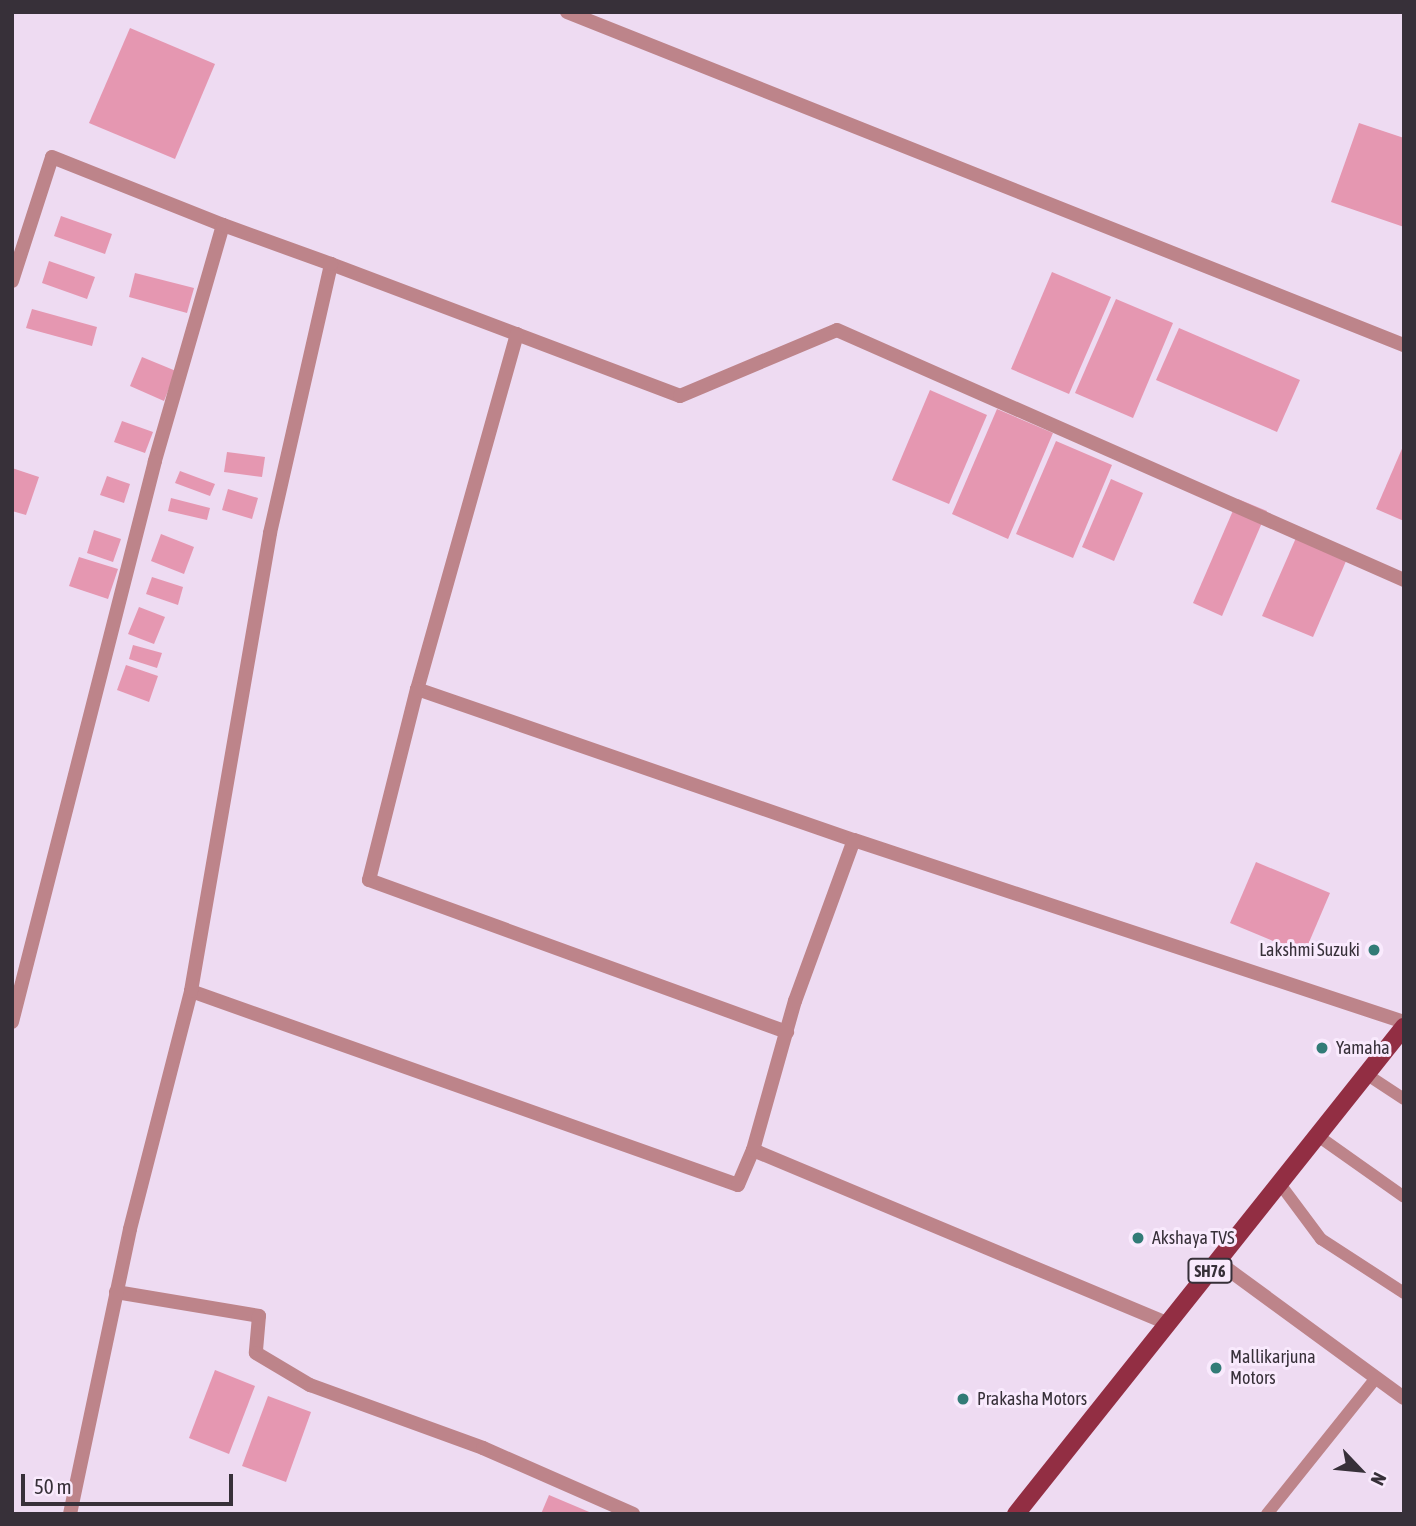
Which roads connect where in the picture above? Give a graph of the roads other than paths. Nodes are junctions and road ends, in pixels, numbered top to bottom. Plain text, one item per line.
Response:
1 (567, 12) edge
2 (223, 225) junction
3 (331, 264) junction
4 (12, 281) edge
5 (517, 334) junction
6 (1404, 345) edge
7 (1404, 580) edge
8 (417, 689) junction
9 (854, 841) junction
10 (191, 991) junction
11 (12, 1022) edge
12 (1404, 1024) edge
13 (787, 1032) junction
14 (1366, 1074) junction
15 (1404, 1099) edge
16 (1318, 1136) junction
17 (754, 1150) junction
18 (1280, 1184) junction
19 (1404, 1197) edge
20 (1218, 1262) junction
21 (116, 1293) junction
22 (1404, 1293) edge
23 (1168, 1324) junction
24 (1374, 1379) junction
25 (1404, 1398) edge
26 (70, 1514) edge
27 (633, 1514) edge
28 (1016, 1514) edge
29 (1267, 1514) edge

1 - 6 street
2 - 3 street
2 - 4 street
2 - 11 street
3 - 5 street
3 - 10 street
5 - 7 street
5 - 8 street
8 - 9 street
8 - 13 street
9 - 12 street
9 - 13 street
10 - 17 street
10 - 21 street
12 - 14 main road, SH76
13 - 17 street
14 - 15 lane
14 - 16 main road, SH76
16 - 18 main road, SH76
16 - 19 lane
17 - 23 street
18 - 20 main road, SH76
18 - 22 lane
20 - 23 main road, SH76
20 - 24 street
21 - 26 street
21 - 27 street
23 - 28 main road, SH76
24 - 25 street
24 - 29 lane

